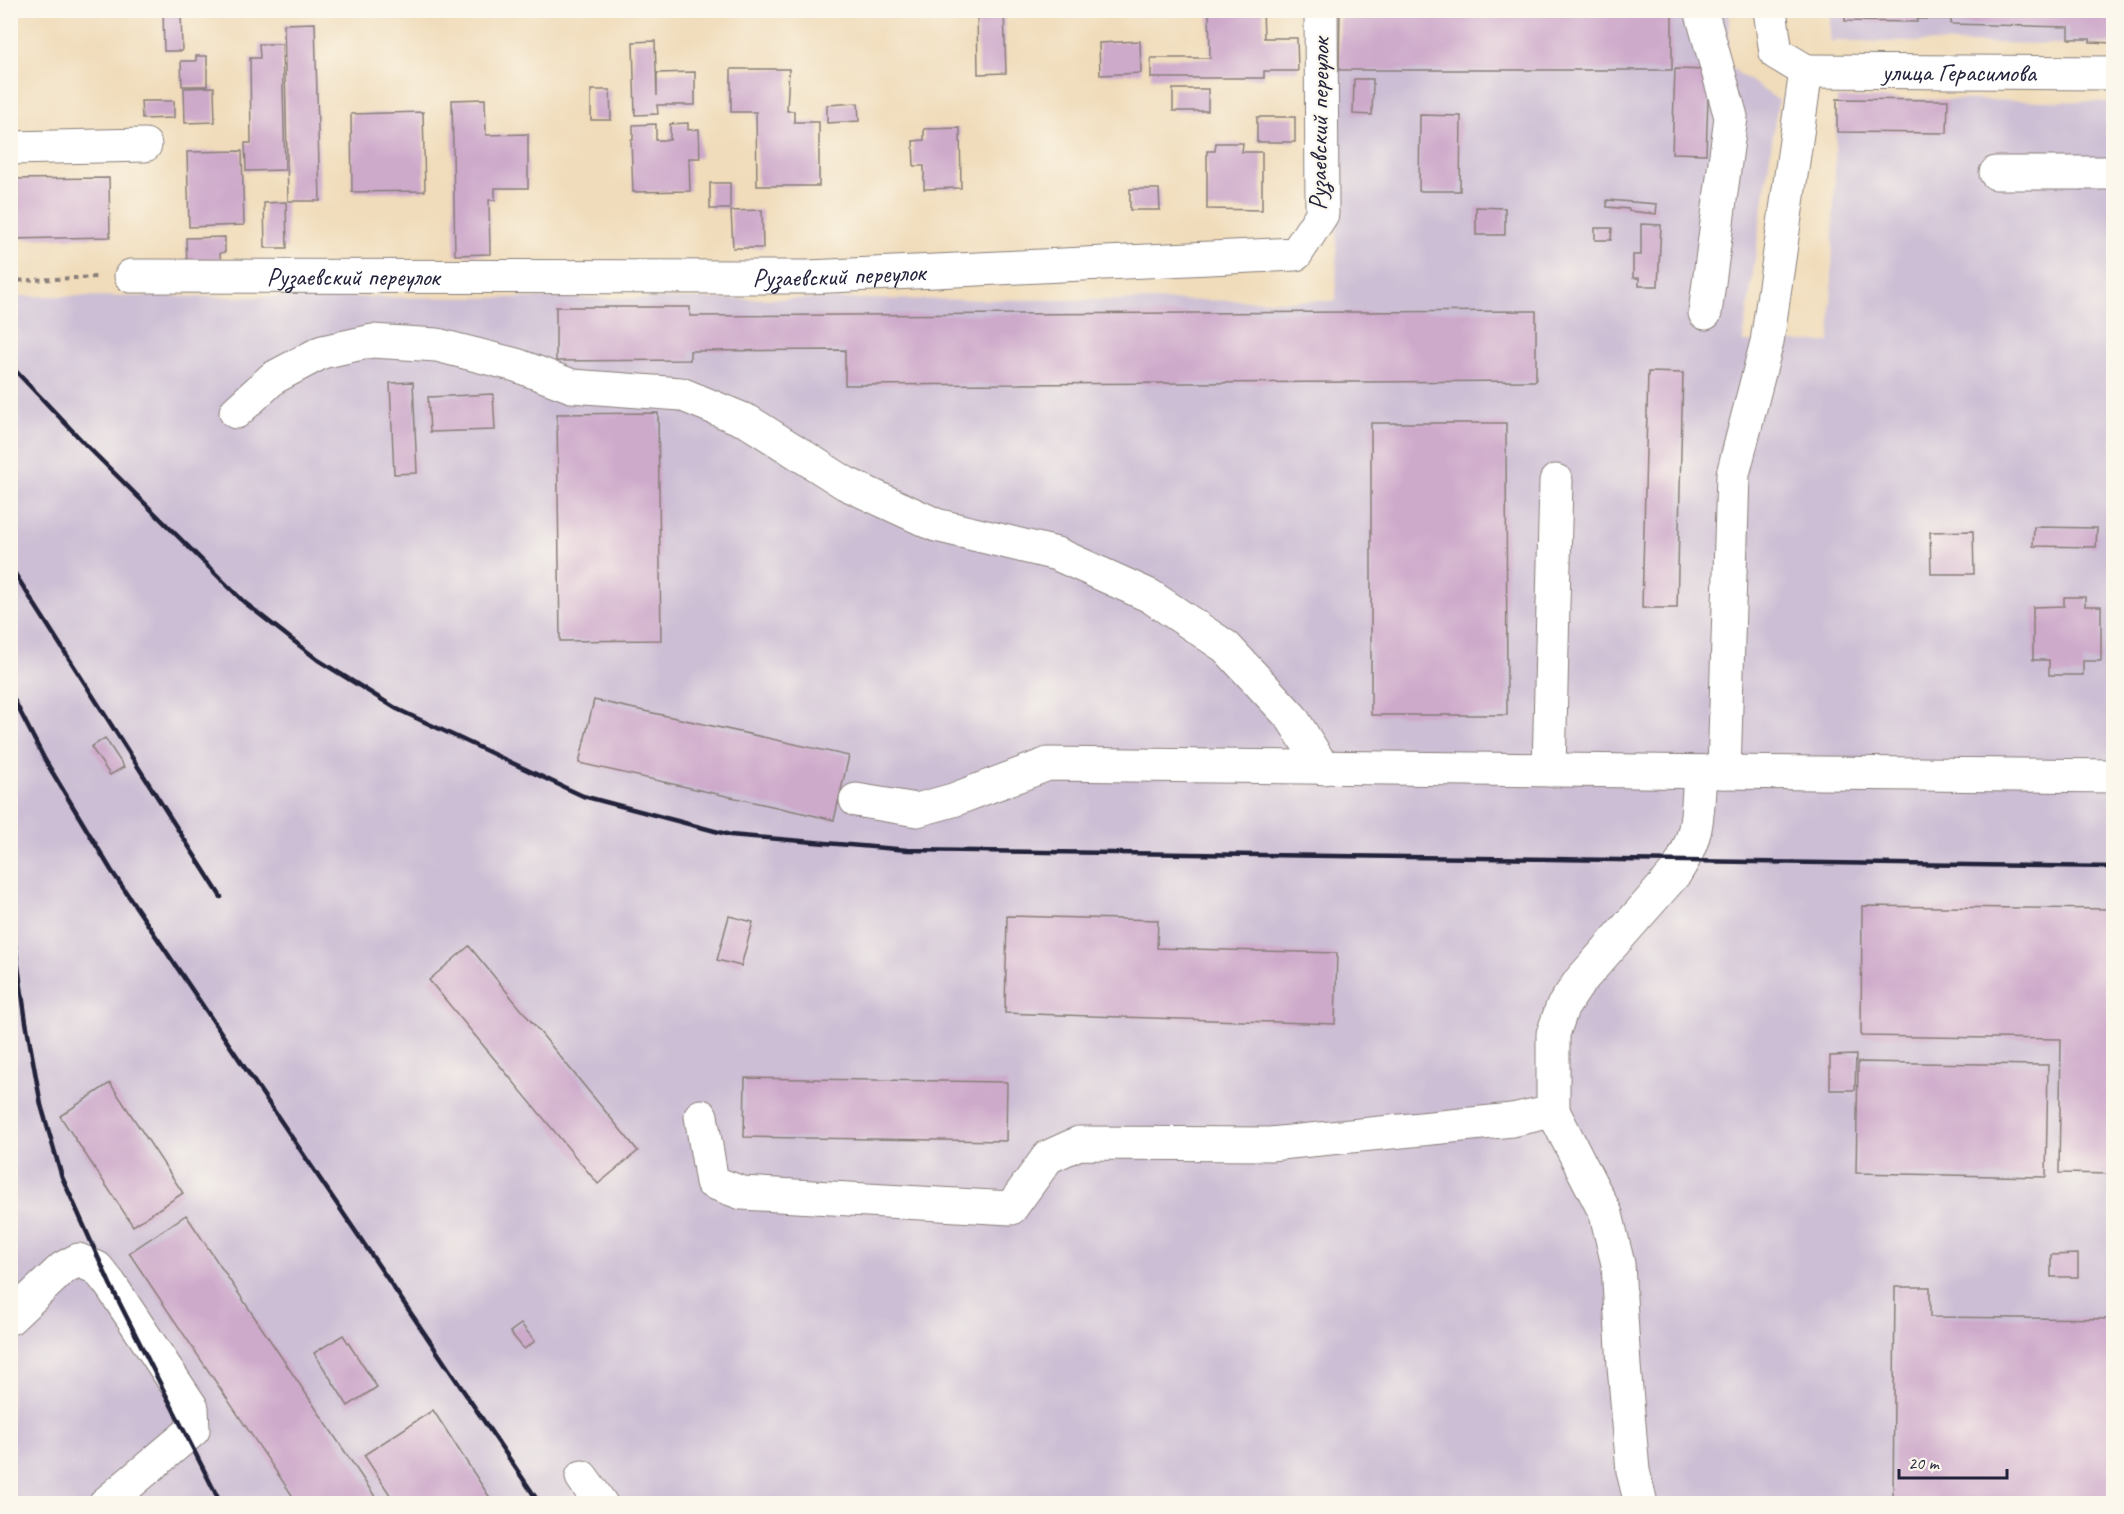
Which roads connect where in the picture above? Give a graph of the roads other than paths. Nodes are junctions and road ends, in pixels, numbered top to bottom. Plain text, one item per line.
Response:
1 (1320, 10) edge
2 (1701, 10) edge
3 (1770, 10) edge
4 (1806, 71) junction
5 (2114, 73) edge
6 (145, 145) dead end
7 (10, 148) edge
8 (1996, 173) dead end
9 (2114, 173) edge
10 (131, 276) road end
11 (1705, 313) dead end
12 (236, 412) dead end
13 (1556, 481) dead end
14 (1323, 768) junction
15 (1549, 770) junction
16 (1712, 772) junction
17 (2114, 776) edge
18 (856, 800) dead end
19 (1553, 1111) junction
20 (701, 1116) dead end
21 (10, 1318) edge
22 (582, 1477) dead end
23 (105, 1503) edge
24 (601, 1503) edge
25 (1641, 1503) edge

1 - 10 street, Рузаевский переулок
2 - 11 street
3 - 4 street
4 - 5 street, улица Герасимова
4 - 16 street
6 - 7 street
8 - 9 street
12 - 14 street
13 - 15 street
14 - 15 street
14 - 18 street
15 - 16 street
16 - 17 street
16 - 19 street
19 - 20 street
19 - 25 street
21 - 23 street
22 - 24 street

